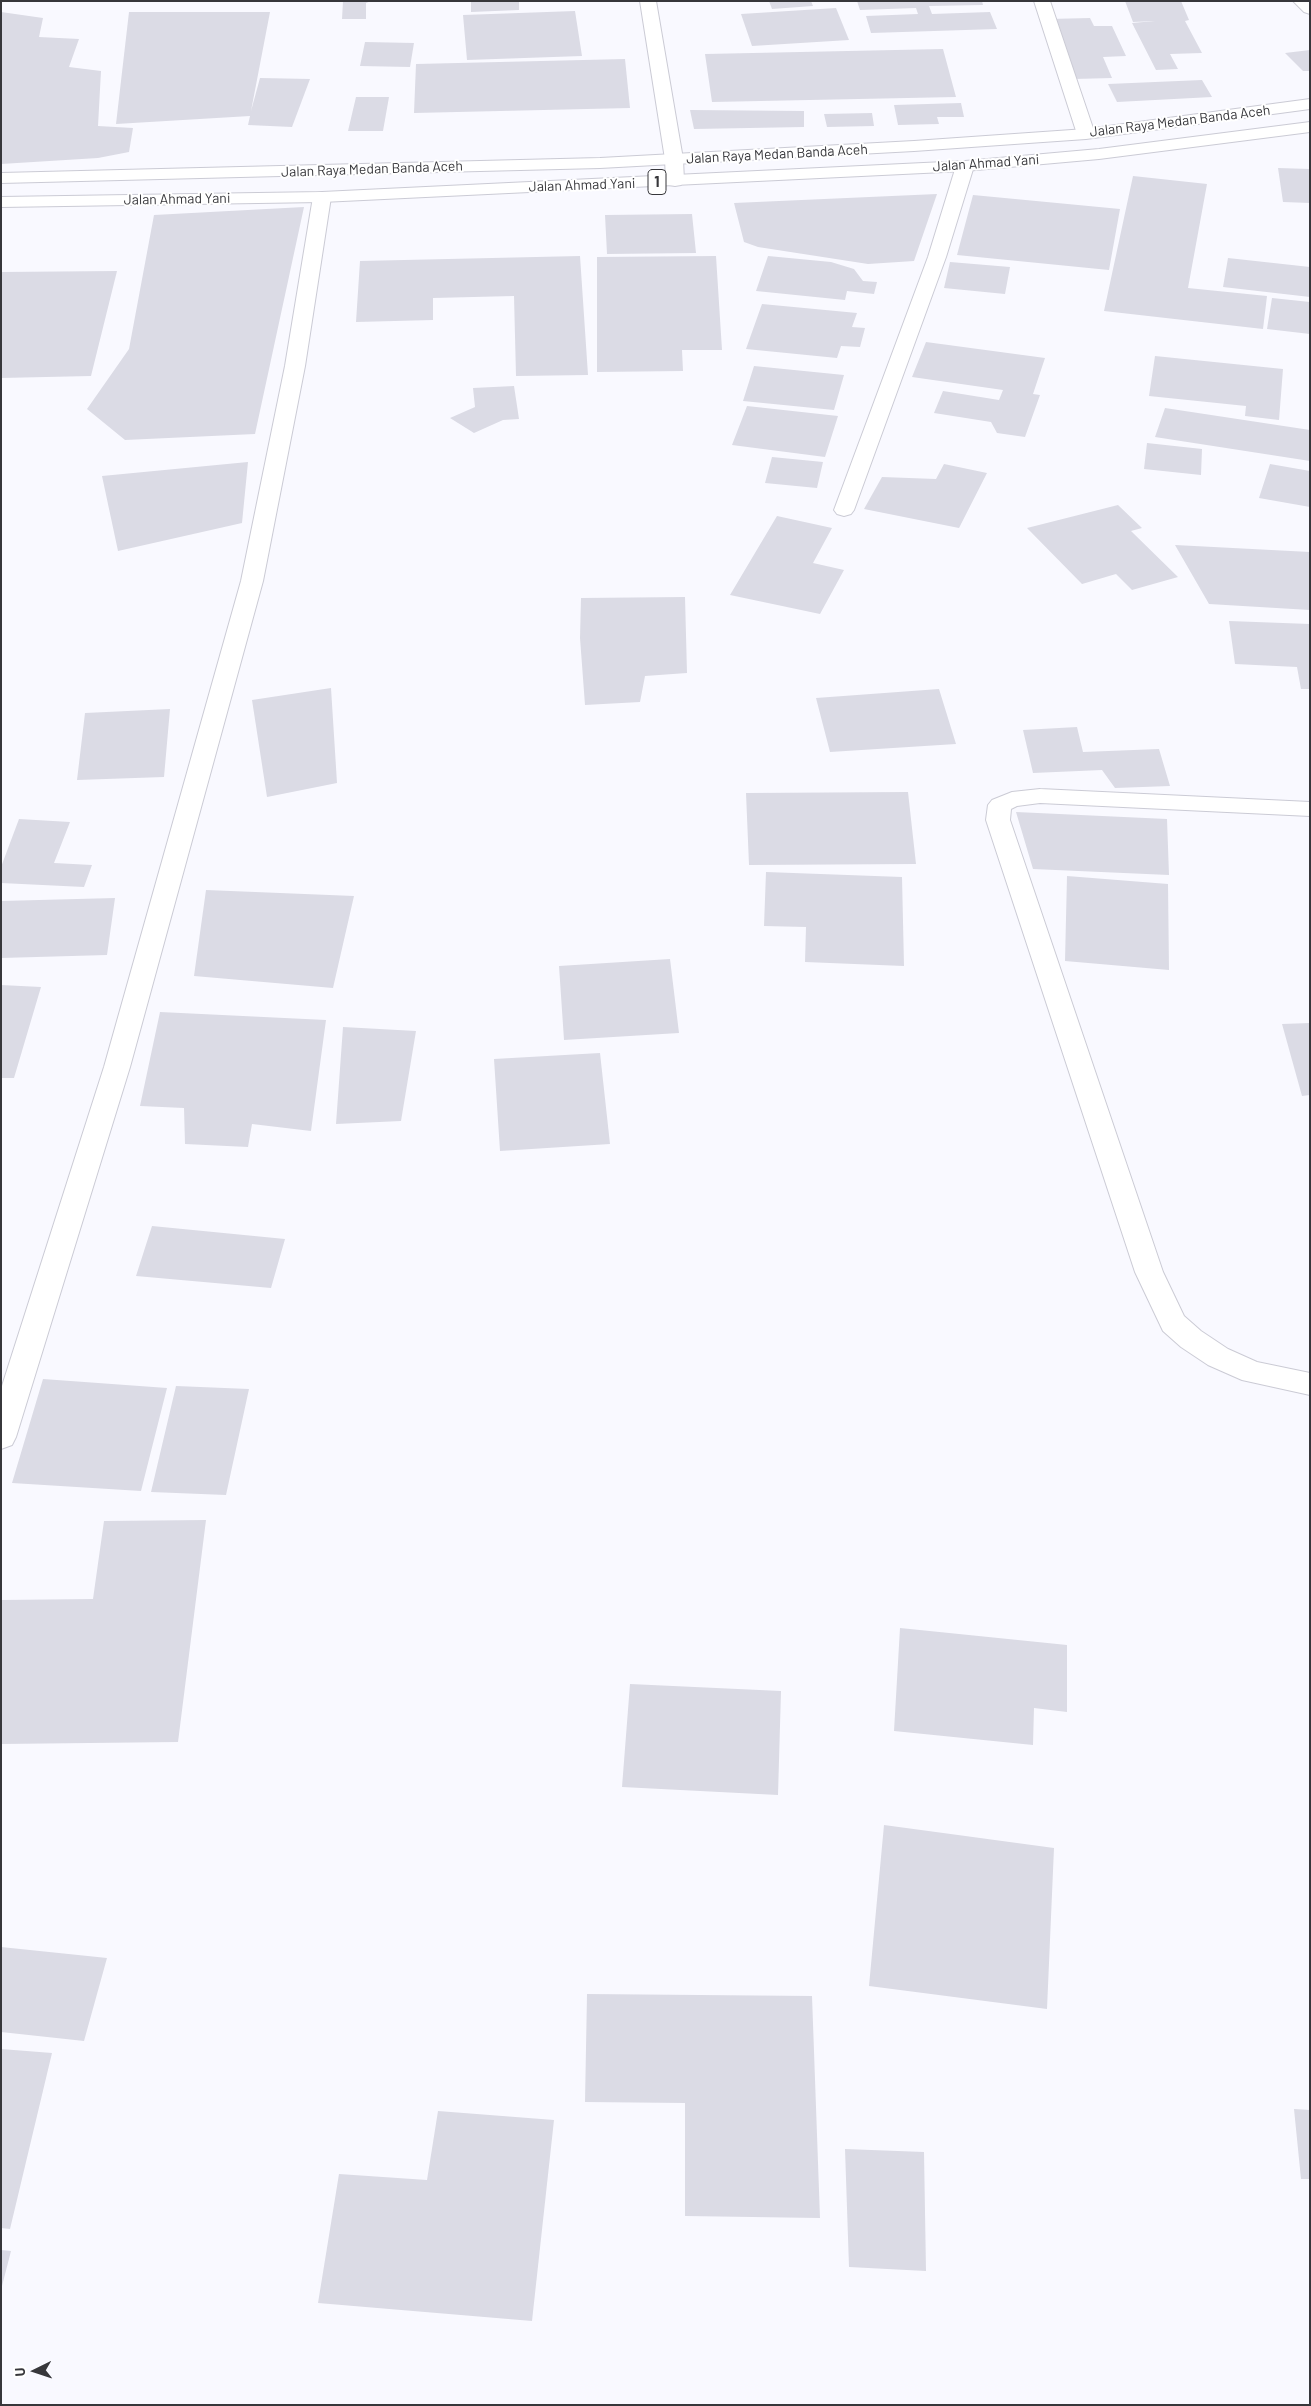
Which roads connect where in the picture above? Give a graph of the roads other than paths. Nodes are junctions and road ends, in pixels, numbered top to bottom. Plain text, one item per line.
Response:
1 (648, 1) edge
2 (1042, 1) edge
3 (1301, 1) edge
4 (1310, 10) edge
5 (1310, 104) edge
6 (1310, 127) edge
7 (1086, 134) junction
8 (674, 159) junction
9 (965, 166) junction
10 (1, 178) edge
11 (675, 181) junction
12 (322, 196) junction
13 (1, 202) edge
14 (844, 510) dead end
15 (1310, 809) edge
16 (1310, 1384) edge
17 (7, 1405) edge
18 (1, 1437) edge

1 - 8 street
2 - 7 street
3 - 4 street
5 - 7 street, Jalan Raya Medan Banda Aceh / 1
6 - 9 street, Jalan Ahmad Yani / 1
7 - 8 street, Jalan Raya Medan Banda Aceh / 1
8 - 10 street, Jalan Raya Medan Banda Aceh / 1
8 - 11 street
9 - 11 street, Jalan Ahmad Yani / 1
9 - 14 street
11 - 12 street, Jalan Ahmad Yani / 1
12 - 13 street, Jalan Ahmad Yani / 1
12 - 17 street
15 - 16 street
17 - 18 street

